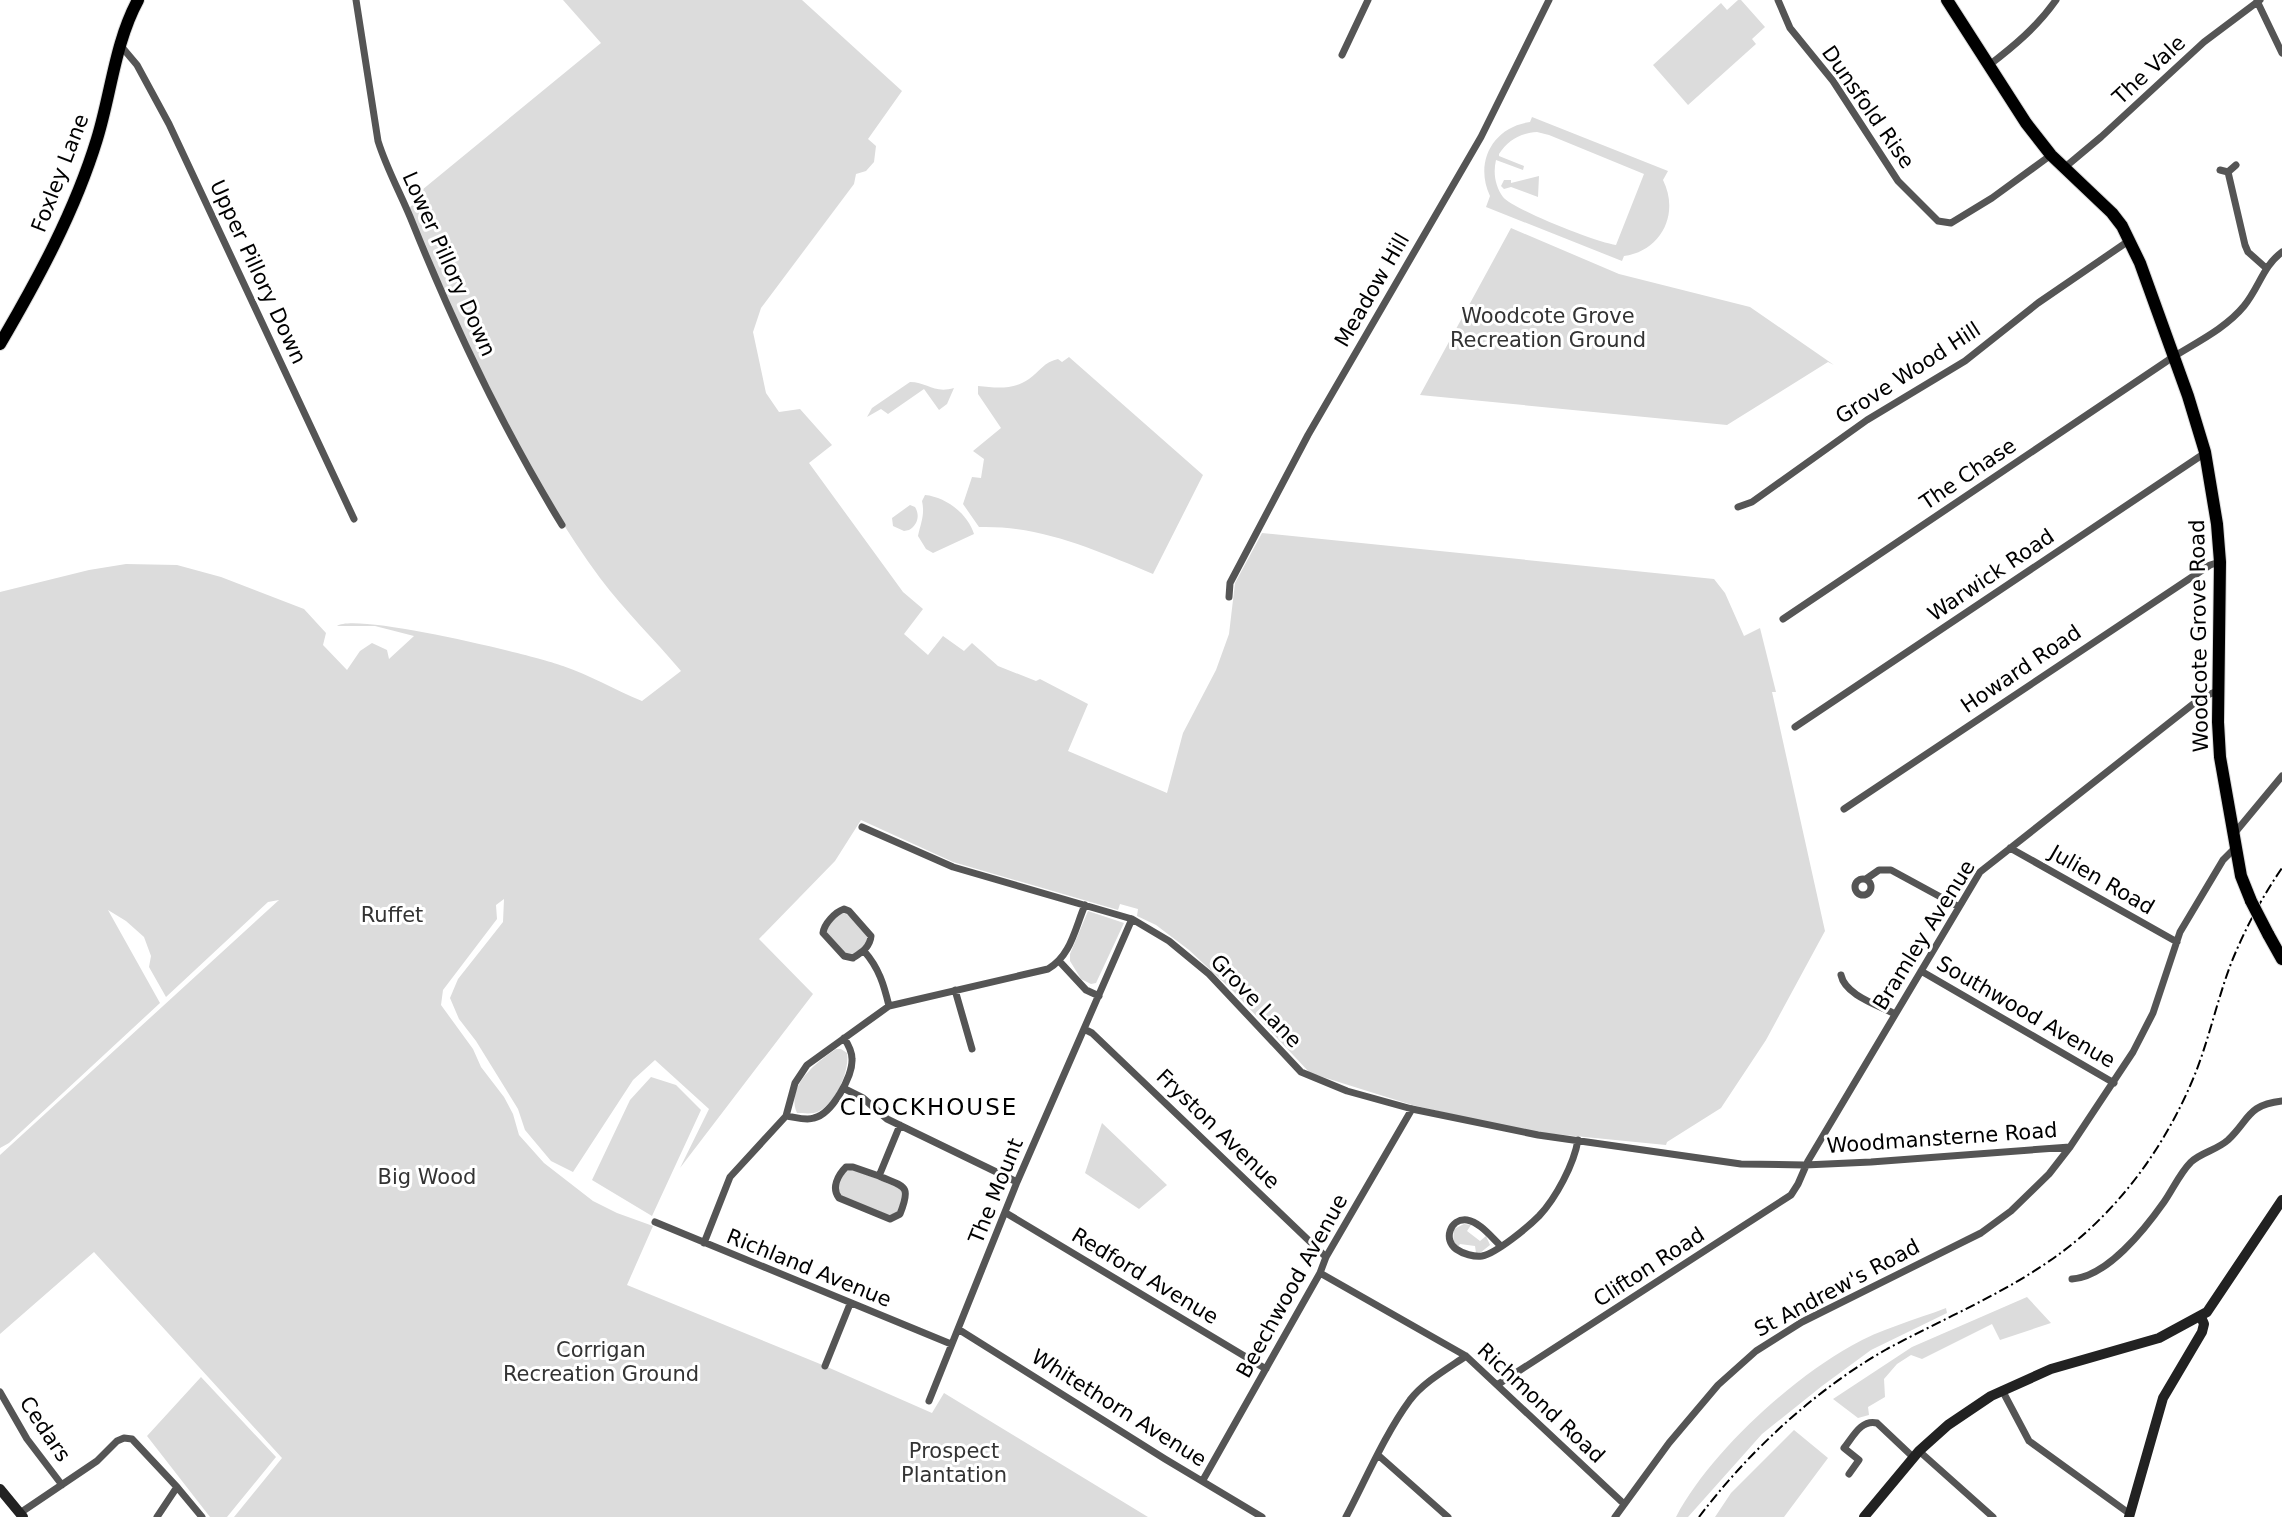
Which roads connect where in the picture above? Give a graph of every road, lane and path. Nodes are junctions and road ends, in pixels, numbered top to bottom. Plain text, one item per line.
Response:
1 (356, 0) edge
2 (1368, 0) edge
3 (1549, 0) edge
4 (1778, 0) edge
5 (1947, 0) edge
6 (2056, 0) edge
7 (2258, 1) edge
8 (135, 4) edge
9 (121, 46) junction
10 (2282, 53) edge
11 (1342, 55) dead end
12 (1988, 66) junction
13 (2051, 155) junction
14 (2236, 165) dead end
15 (2064, 168) junction
16 (2130, 240) junction
17 (2282, 252) edge
18 (2266, 268) junction
19 (0, 344) edge
20 (2173, 357) junction
21 (2205, 452) junction
22 (1738, 507) dead end
23 (354, 519) dead end
24 (562, 525) dead end
25 (2220, 562) junction
26 (1229, 597) dead end
27 (1783, 619) dead end
28 (2218, 691) junction
29 (1795, 727) dead end
30 (2282, 776) edge
31 (1844, 809) dead end
32 (862, 827) dead end
33 (2234, 841) junction
34 (2010, 848) junction
35 (1866, 879) dead end
36 (1084, 905) junction
37 (1959, 907) junction
38 (1132, 919) junction
39 (2177, 942) junction
40 (864, 951) junction
41 (2282, 959) edge
42 (1060, 962) junction
43 (1921, 971) junction
44 (1841, 975) dead end
45 (955, 990) junction
46 (1098, 996) junction
47 (889, 1006) junction
48 (1895, 1014) junction
49 (1084, 1029) junction
50 (844, 1038) junction
51 (972, 1049) dead end
52 (2114, 1083) junction
53 (843, 1088) junction
54 (2282, 1101) edge
55 (1412, 1109) junction
56 (786, 1115) junction
57 (900, 1125) junction
58 (1578, 1140) junction
59 (2070, 1147) junction
60 (1642, 1148) joint
61 (1805, 1165) junction
62 (879, 1176) junction
63 (1017, 1182) junction
64 (2282, 1200) edge
65 (1006, 1213) junction
66 (654, 1222) dead end
67 (704, 1243) junction
68 (1501, 1246) junction
69 (1326, 1257) junction
70 (1320, 1273) junction
71 (2072, 1279) dead end
72 (850, 1304) junction
73 (2201, 1317) junction
74 (958, 1329) junction
75 (951, 1344) junction
76 (1466, 1356) junction
77 (825, 1366) dead end
78 (1266, 1369) junction
79 (1497, 1385) junction
80 (2002, 1390) junction
81 (0, 1392) edge
82 (929, 1401) dead end
83 (1916, 1454) junction
84 (1378, 1455) junction
85 (1849, 1474) dead end
86 (1203, 1480) junction
87 (62, 1485) junction
88 (177, 1487) junction
89 (0, 1489) edge
90 (1623, 1503) junction
91 (22, 1515) edge
92 (2130, 1515) edge
93 (157, 1517) edge
94 (202, 1517) edge
95 (1262, 1517) edge
96 (1346, 1517) edge
97 (1448, 1517) edge
98 (1615, 1517) edge
99 (1864, 1517) edge
100 (1993, 1517) edge

1 - 24 street, Lower Pillory Down
2 - 11 street
3 - 26 street, Meadow Hill
4 - 13 street, Dunsfold Rise
5 - 12 main road, Woodcote Grove Road
6 - 12 street
7 - 10 street
7 - 15 street, The Vale
8 - 9 main road, Foxley Lane
9 - 19 main road, Foxley Lane
9 - 23 street, Upper Pillory Down
12 - 13 main road, Woodcote Grove Road
13 - 15 main road, Woodcote Grove Road
14 - 18 street
15 - 16 main road, Woodcote Grove Road
16 - 20 main road, Woodcote Grove Road
16 - 22 street, Grove Wood Hill
17 - 18 street, The Chase
18 - 20 street, The Chase
20 - 21 main road, Woodcote Grove Road
20 - 27 street, The Chase
21 - 25 main road, Woodcote Grove Road
21 - 29 street, Warwick Road
25 - 28 main road, Woodcote Grove Road
25 - 31 street, Howard Road
28 - 33 main road, Woodcote Grove Road
28 - 34 street, Bramley Avenue
30 - 33 street, Woodmansterne Road
32 - 36 street, Grove Lane
33 - 39 street, Woodmansterne Road
33 - 41 main road, Woodcote Grove Road, bridge
34 - 37 street, Bramley Avenue
34 - 39 street, Julien Road
35 - 37 street
36 - 38 street, Grove Lane
36 - 42 street
37 - 43 street, Bramley Avenue
38 - 46 street, The Mount
38 - 55 street, Grove Lane
39 - 52 street, Woodmansterne Road
40 - 40 street
40 - 47 street
42 - 45 street
42 - 46 street
43 - 48 street, Bramley Avenue
43 - 52 street, Southwood Avenue
44 - 48 street
45 - 47 street
45 - 51 street
46 - 49 street, The Mount
47 - 50 street
48 - 61 street, Bramley Avenue
49 - 63 street, The Mount
49 - 69 street, Fryston Avenue
50 - 53 street
50 - 56 street
52 - 59 street, Woodmansterne Road
53 - 56 street
53 - 57 street
54 - 71 street
55 - 58 street, Grove Lane
55 - 69 street, Beechwood Avenue
56 - 67 street
57 - 62 street
57 - 63 street
58 - 60 street, Grove Lane
58 - 68 street
59 - 61 street, Woodmansterne Road
59 - 90 street, St Andrew's Road
60 - 61 street, Woodmansterne Road
61 - 79 street, Clifton Road
62 - 62 street
63 - 65 street, The Mount
64 - 73 main road
65 - 74 street, The Mount
65 - 78 street, Redford Avenue
66 - 67 street, Richland Avenue
67 - 72 street, Richland Avenue
68 - 68 street
69 - 70 street, Beechwood Avenue
70 - 76 street, Richmond Road
70 - 78 street, Beechwood Avenue
72 - 75 street, Richland Avenue
72 - 77 street
73 - 80 main road
73 - 92 main road
74 - 75 street, The Mount
74 - 86 street, Whitethorn Avenue
75 - 82 street, The Mount
76 - 79 street, Richmond Road
76 - 84 street
78 - 86 street, Beechwood Avenue
79 - 90 street, Richmond Road
80 - 83 main road
80 - 92 street
81 - 87 street, Cedars
83 - 85 street
83 - 99 main road
83 - 100 street
84 - 96 street
84 - 97 street
86 - 95 street, Whitethorn Avenue
87 - 88 street
87 - 91 street
88 - 93 street
88 - 94 street
89 - 91 main road
90 - 98 street, St Andrew's Road

